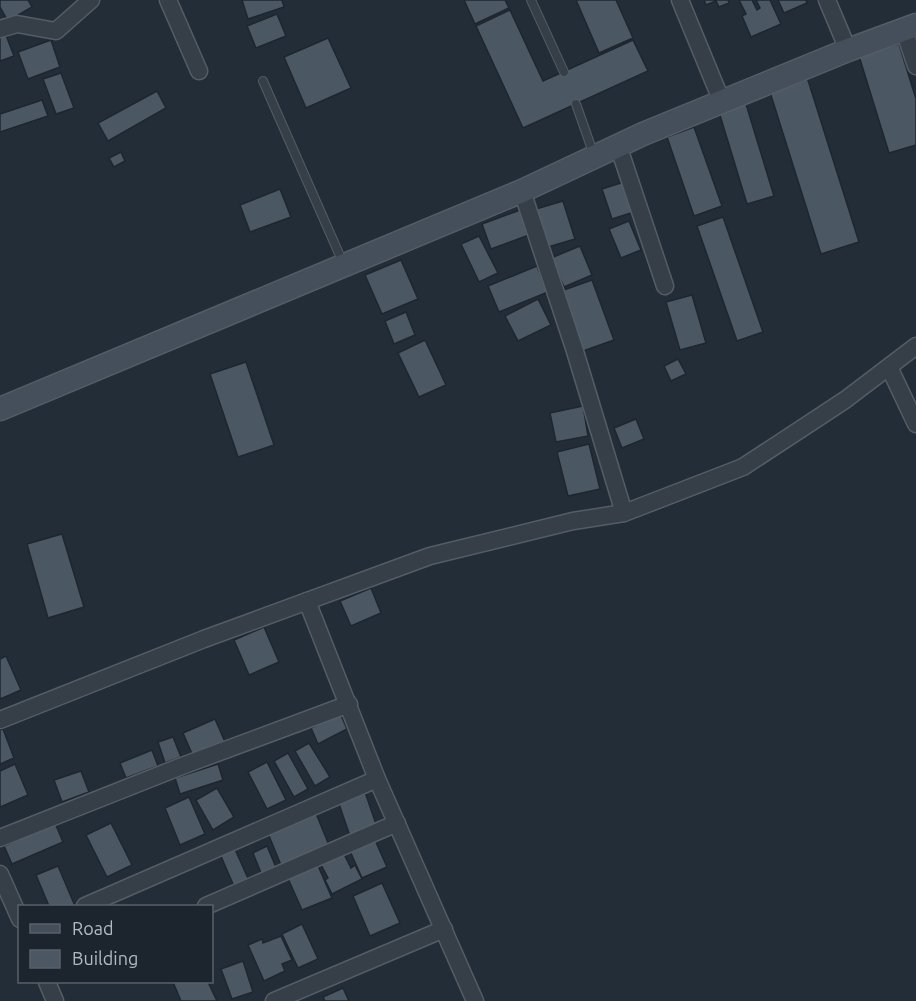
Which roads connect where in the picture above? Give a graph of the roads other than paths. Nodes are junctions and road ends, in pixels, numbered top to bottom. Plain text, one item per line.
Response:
1 (91, 0) edge
2 (168, 0) edge
3 (531, 0) edge
4 (680, 0) edge
5 (827, 0) edge
6 (910, 27) edge
7 (0, 29) edge
8 (848, 50) junction
9 (916, 66) edge
10 (199, 71) dead end
11 (564, 72) dead end
12 (263, 81) dead end
13 (722, 102) junction
14 (576, 104) dead end
15 (618, 145) junction
16 (594, 157) junction
17 (522, 191) junction
18 (344, 266) junction
19 (665, 286) dead end
20 (916, 346) edge
21 (889, 367) junction
22 (2, 403) edge
23 (916, 424) edge
24 (624, 513) junction
25 (307, 601) junction
26 (349, 704) junction
27 (0, 720) edge
28 (377, 779) junction
29 (397, 823) junction
30 (0, 838) edge
31 (0, 874) edge
32 (87, 905) edge
33 (208, 905) edge
34 (18, 914) edge
35 (444, 929) junction
36 (48, 983) edge
37 (55, 1001) edge
38 (274, 1001) edge
39 (475, 1001) edge

1 - 7 street
2 - 10 street
3 - 11 lane
4 - 13 street
5 - 8 street
6 - 8 street
6 - 9 street
8 - 13 street
12 - 18 lane
13 - 15 street
14 - 16 lane
15 - 16 street
15 - 19 street
16 - 17 street
17 - 18 street
17 - 24 street
18 - 22 street
20 - 21 street
21 - 23 street
21 - 24 street
24 - 25 street
25 - 26 street
25 - 27 street
26 - 28 street
26 - 30 street
28 - 29 street
28 - 32 street
29 - 33 street
29 - 35 street
31 - 34 street
35 - 38 street
35 - 39 street
36 - 37 street

